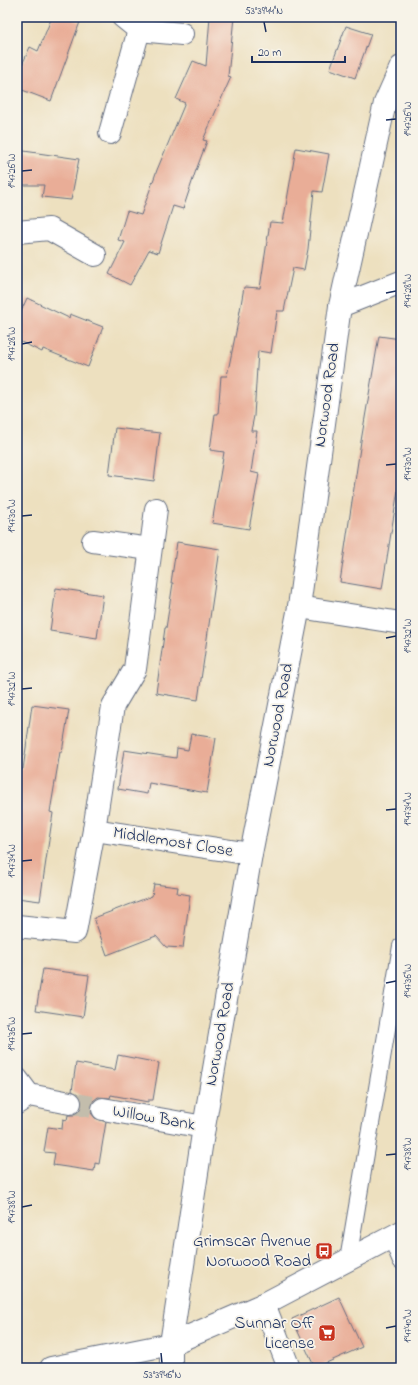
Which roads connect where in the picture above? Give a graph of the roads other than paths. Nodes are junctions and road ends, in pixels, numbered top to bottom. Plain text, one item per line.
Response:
1 (131, 24) edge
2 (182, 34) dead end
3 (401, 66) edge
4 (393, 100) edge
5 (110, 133) dead end
6 (17, 232) edge
7 (95, 255) dead end
8 (401, 282) edge
9 (340, 306) junction
10 (156, 509) dead end
11 (93, 541) dead end
12 (150, 549) junction
13 (299, 607) junction
14 (401, 623) edge
15 (94, 830) junction
16 (251, 854) junction
17 (17, 926) edge
18 (401, 946) edge
19 (21, 1092) edge
20 (70, 1103) tunnel mouth
21 (103, 1109) tunnel mouth
22 (204, 1127) junction
23 (396, 1234) edge
24 (348, 1260) junction
25 (401, 1262) edge
26 (264, 1304) junction
27 (171, 1344) junction
28 (51, 1368) edge
29 (171, 1368) edge
30 (288, 1368) edge

1 - 2 street
1 - 5 street
3 - 4 street, Norwood Road
4 - 9 street, Norwood Road
6 - 7 street
8 - 9 street
9 - 13 street, Norwood Road
10 - 12 street, Middlemost Close
11 - 12 street
12 - 15 street, Middlemost Close
13 - 14 street
13 - 16 street, Norwood Road
15 - 16 street, Middlemost Close
15 - 17 street, Middlemost Close
16 - 22 street, Norwood Road
18 - 24 lane
19 - 20 street
21 - 22 street, Willow Bank
22 - 27 street, Norwood Road
23 - 24 street
23 - 25 lane
24 - 26 street
26 - 27 street
26 - 30 street
27 - 28 street
27 - 29 street, Norwood Road

